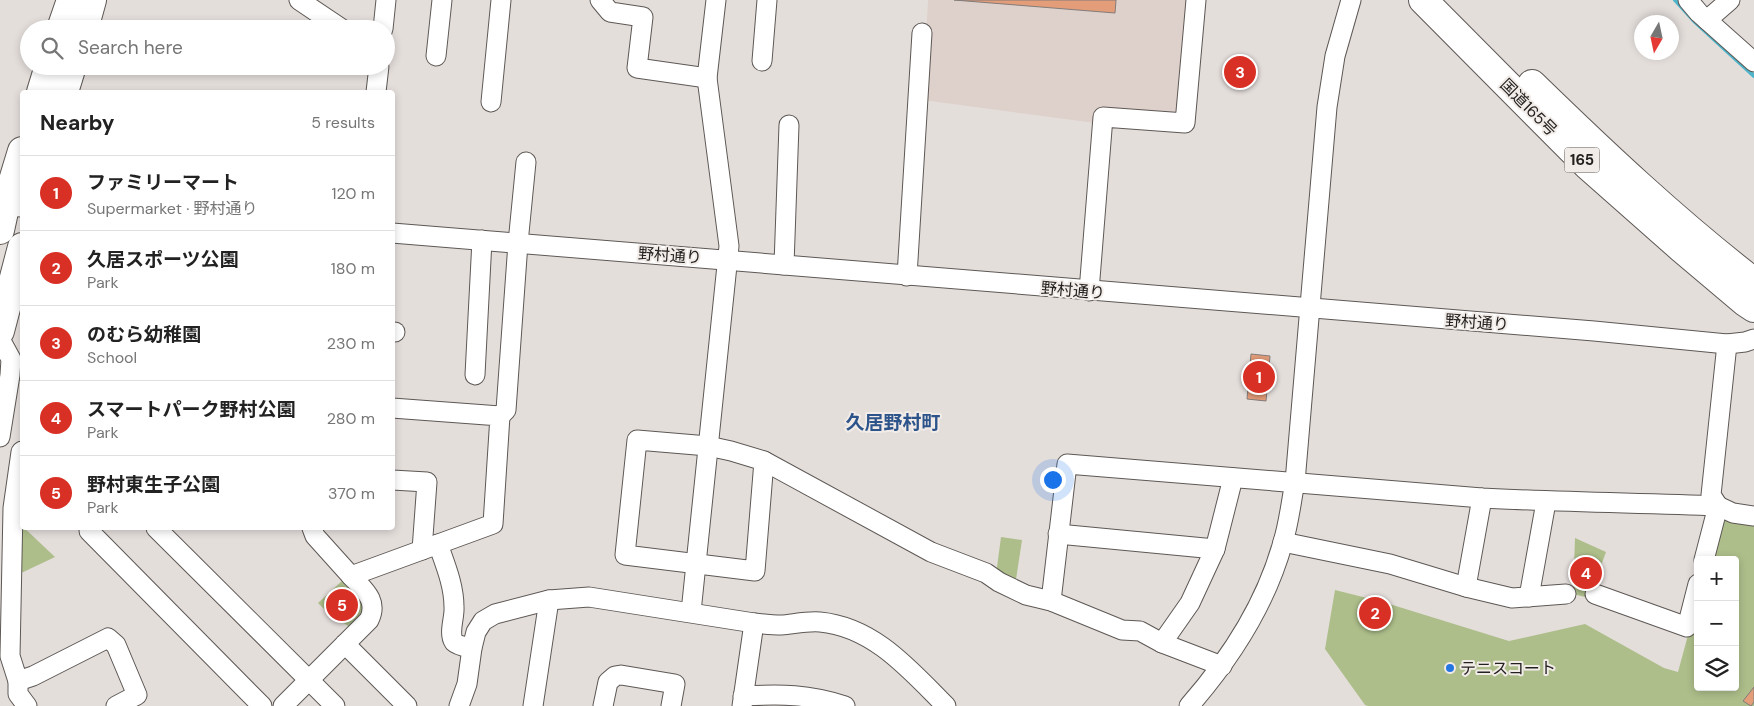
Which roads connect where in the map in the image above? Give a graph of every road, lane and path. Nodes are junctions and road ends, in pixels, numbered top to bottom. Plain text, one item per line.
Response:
1 (71, 0) edge
2 (92, 0) edge
3 (299, 0) edge
4 (386, 0) edge
5 (442, 0) edge
6 (501, 0) edge
7 (600, 0) edge
8 (716, 0) edge
9 (767, 0) edge
10 (1196, 0) edge
11 (1351, 0) edge
12 (1423, 0) edge
13 (1448, 0) edge
14 (1688, 0) edge
15 (1730, 0) edge
16 (64, 20) edge
17 (86, 20) edge
18 (329, 20) edge
19 (384, 20) edge
20 (1708, 20) junction
21 (922, 33) dead end
22 (436, 56) dead end
23 (762, 61) dead end
24 (1754, 62) edge
25 (47, 75) edge
26 (69, 75) edge
27 (378, 75) edge
28 (706, 78) junction
29 (42, 90) edge
30 (65, 90) edge
31 (376, 90) edge
32 (491, 102) dead end
33 (789, 124) dead end
34 (20, 159) edge
35 (526, 162) dead end
36 (7, 212) edge
37 (395, 233) edge
38 (482, 240) junction
39 (518, 243) junction
40 (20, 255) edge
41 (728, 260) junction
42 (784, 265) junction
43 (907, 276) junction
44 (1754, 282) edge
45 (1089, 291) junction
46 (1754, 308) edge
47 (1310, 309) junction
48 (0, 331) edge
49 (0, 339) edge
50 (1754, 339) edge
51 (1727, 344) junction
52 (475, 375) dead end
53 (395, 408) edge
54 (500, 416) junction
55 (0, 436) edge
56 (709, 439) junction
57 (20, 459) edge
58 (764, 461) junction
59 (1233, 478) junction
60 (395, 480) edge
61 (1295, 482) junction
62 (1482, 498) junction
63 (1546, 502) junction
64 (1718, 506) junction
65 (1754, 516) edge
66 (90, 530) edge
67 (158, 530) edge
68 (313, 530) edge
69 (1058, 534) junction
70 (1283, 542) junction
71 (430, 547) junction
72 (1215, 549) junction
73 (1705, 556) edge
74 (695, 564) junction
75 (351, 576) junction
76 (1466, 587) junction
77 (1566, 594) dead end
78 (1595, 594) dead end
79 (1529, 597) junction
80 (549, 600) junction
81 (1694, 600) edge
82 (1051, 602) junction
83 (691, 612) junction
84 (754, 623) junction
85 (1162, 643) junction
86 (345, 644) junction
87 (472, 648) junction
88 (1222, 666) junction
89 (309, 680) junction
90 (18, 681) junction
91 (742, 701) edge
92 (27, 706) edge
93 (116, 706) edge
94 (262, 706) edge
95 (283, 706) edge
96 (335, 706) edge
97 (407, 706) edge
98 (459, 706) edge
99 (533, 706) edge
100 (603, 706) edge
101 (671, 706) edge
102 (845, 706) edge
103 (946, 706) edge
104 (1189, 706) edge

1 - 16 highway
2 - 17 highway
3 - 18 street
4 - 19 street
5 - 22 street
6 - 32 street
7 - 28 street
8 - 28 street
9 - 23 street
10 - 45 street
11 - 47 street
12 - 46 highway, 国道165号 / 165
13 - 44 highway, 国道165号 / 165
14 - 20 street
15 - 20 street
20 - 24 street
21 - 43 street
25 - 29 highway
26 - 30 highway
27 - 31 street
28 - 41 street
33 - 42 street
34 - 36 highway
35 - 39 street
37 - 38 street, 野村通り
38 - 39 street, 野村通り
38 - 52 street
39 - 41 street, 野村通り
39 - 54 street
40 - 48 highway
41 - 42 street, 野村通り
41 - 56 street
42 - 43 street, 野村通り
43 - 45 street, 野村通り
45 - 47 street, 野村通り
47 - 51 street, 野村通り
47 - 61 street
49 - 55 street
50 - 51 street, 野村通り
51 - 64 street
53 - 54 street
54 - 71 street
56 - 58 street
56 - 74 street
56 - 74 street
57 - 90 street
58 - 74 street
58 - 82 street
59 - 61 street
59 - 69 street
59 - 72 street
60 - 71 street
61 - 62 street
61 - 70 street
62 - 63 street
62 - 76 street
63 - 64 street
63 - 79 street
64 - 65 street
64 - 73 street
66 - 94 street
67 - 89 street
68 - 75 street
69 - 72 street
69 - 82 street
70 - 76 street
70 - 88 street
71 - 75 street
71 - 87 street
72 - 85 street
74 - 83 street
75 - 86 street
76 - 79 street
77 - 79 street
78 - 81 street
80 - 83 street
80 - 87 street
80 - 99 street
82 - 85 street
83 - 84 street
84 - 91 street
84 - 103 street
85 - 88 street
86 - 89 street
86 - 97 street
87 - 98 street
88 - 104 street
89 - 95 street
89 - 96 street
90 - 92 street
90 - 93 street
91 - 102 street
100 - 101 street

